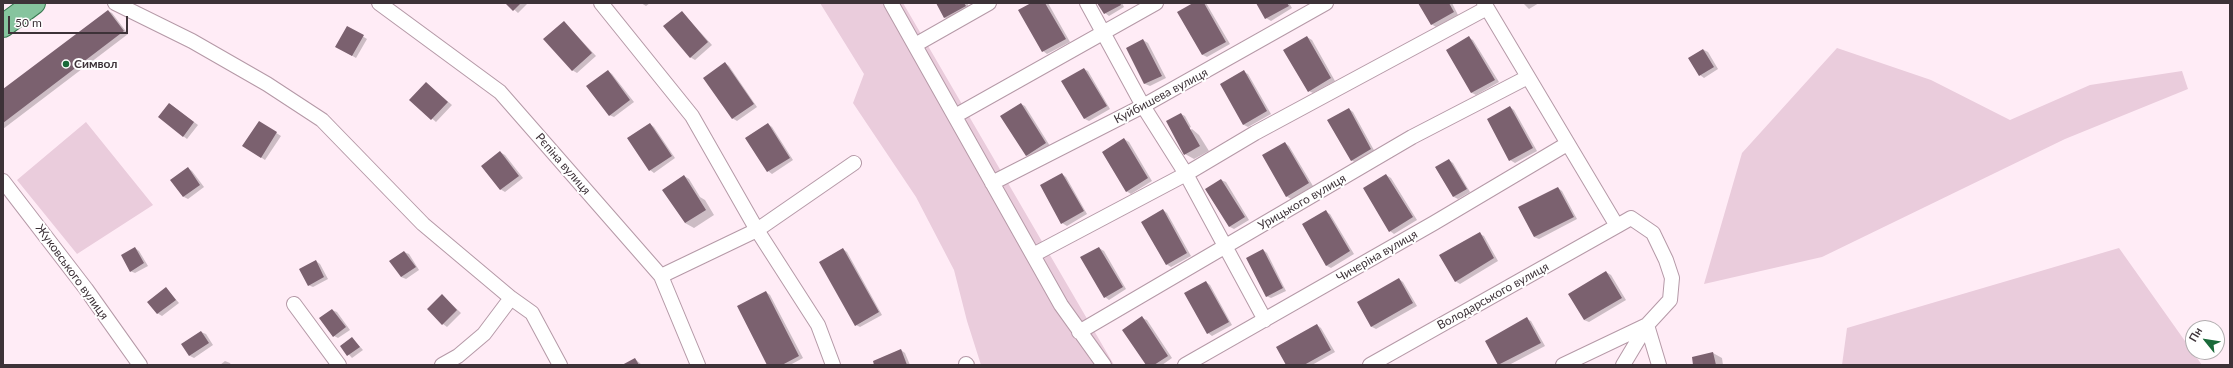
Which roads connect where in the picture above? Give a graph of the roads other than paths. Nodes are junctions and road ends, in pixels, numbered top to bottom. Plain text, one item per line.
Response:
1 (34, 3) edge
2 (115, 3) edge
3 (379, 3) edge
4 (601, 3) edge
5 (891, 3) edge
6 (989, 3) edge
7 (1087, 3) edge
8 (1156, 3) edge
9 (1326, 3) edge
10 (1486, 6) edge
11 (3, 26) edge
12 (1102, 33) junction
13 (915, 45) junction
14 (1528, 77) junction
15 (1143, 106) junction
16 (954, 116) junction
17 (1567, 144) junction
18 (854, 163) dead end
19 (1186, 174) junction
20 (3, 181) edge
21 (992, 183) junction
22 (1617, 226) junction
23 (757, 230) junction
24 (1226, 246) junction
25 (1033, 255) junction
26 (661, 276) junction
27 (511, 298) junction
28 (294, 304) dead end
29 (1265, 320) junction
30 (1647, 325) junction
31 (1079, 332) junction
32 (140, 365) edge
33 (340, 365) edge
34 (442, 365) edge
35 (560, 365) edge
36 (698, 365) edge
37 (833, 365) edge
38 (1104, 365) edge
39 (1185, 365) edge
40 (1370, 365) edge
41 (1563, 365) edge
42 (1623, 365) edge
43 (1659, 365) edge

1 - 11 main road
2 - 27 street
3 - 26 street, Рєпіна вулиця
4 - 23 street
5 - 13 street
6 - 13 street
7 - 12 street
8 - 12 street
9 - 15 street, Куйбишева вулиця
10 - 14 street
10 - 19 street
12 - 15 street
12 - 16 street
13 - 16 street
14 - 17 street
14 - 24 street, Урицького вулиця
15 - 19 street
15 - 21 street, Куйбишева вулиця
16 - 21 street
17 - 22 street
17 - 29 street, Чичеріна вулиця
18 - 23 street
19 - 24 street
19 - 25 street
20 - 32 street, Жуковського вулиця
21 - 25 street
22 - 30 street, Володарського вулиця
22 - 40 street, Володарського вулиця
23 - 26 street
23 - 37 street
24 - 29 street
24 - 31 street, Урицького вулиця
25 - 31 street
26 - 36 street, Рєпіна вулиця
27 - 34 street
27 - 35 street
28 - 33 street
29 - 39 street, Чичеріна вулиця
30 - 41 street
30 - 42 street
30 - 43 street
31 - 38 street

